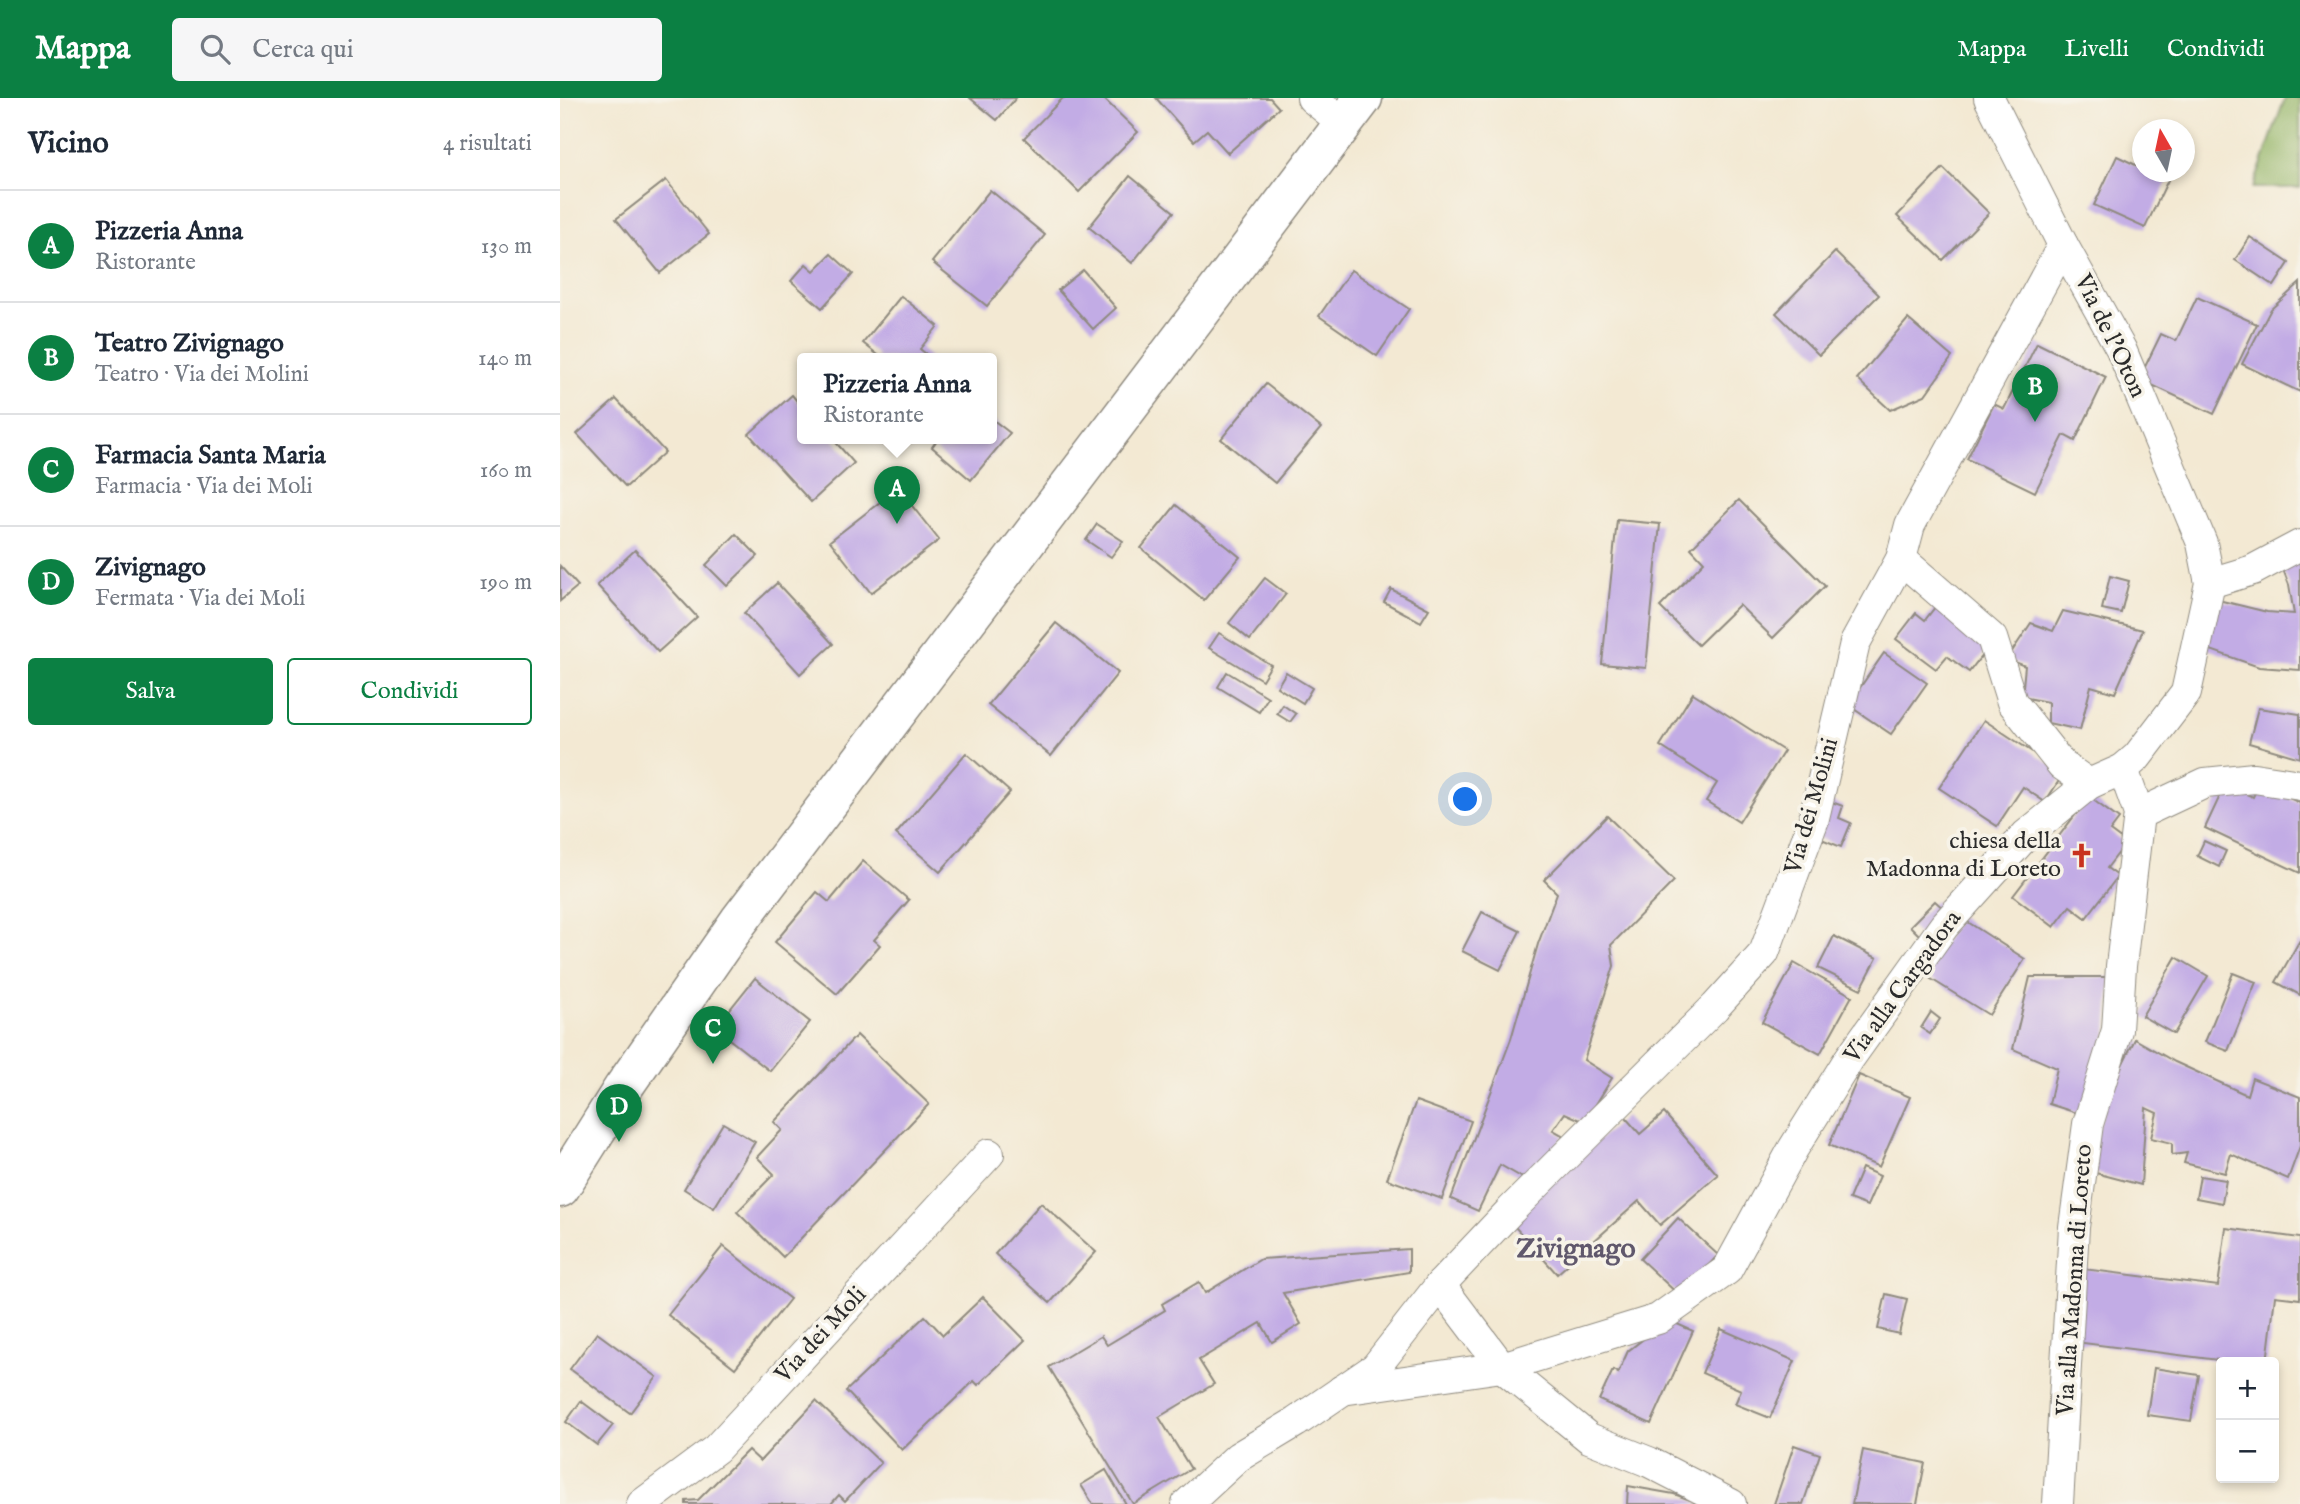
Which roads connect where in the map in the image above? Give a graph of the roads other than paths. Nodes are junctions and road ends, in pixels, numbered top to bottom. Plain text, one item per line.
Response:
1 (1312, 98) edge
2 (1989, 98) edge
3 (1353, 111) edge
4 (2063, 244) junction
5 (2300, 545) edge
6 (1901, 559) junction
7 (2210, 583) junction
8 (2123, 769) junction
9 (2089, 784) junction
10 (2300, 785) edge
11 (2139, 814) junction
12 (989, 1154) dead end
13 (560, 1188) edge
14 (1440, 1285) junction
15 (1502, 1367) junction
16 (1342, 1390) junction
17 (642, 1504) edge
18 (1186, 1504) edge
19 (1731, 1504) edge
20 (2058, 1504) edge

1 - 3 street
2 - 4 street, Via de l'Oton
3 - 13 main road
4 - 6 street, Via dei Molini
4 - 7 street, Via de l'Oton
5 - 7 street
6 - 9 street
6 - 14 street, Via dei Molini
7 - 8 street, Via alla Cargadora
8 - 9 street, Via alla Cargadora
8 - 11 street, Via alla Madonna di Loreto
9 - 15 street, Via alla Cargadora
10 - 11 street
11 - 20 street, Via alla Madonna di Loreto
12 - 17 street, Via dei Moli
14 - 15 street
14 - 16 street, Via dei Molini
15 - 16 street, Via alla Cargadora
15 - 19 street
16 - 18 street, Via dei Molini

